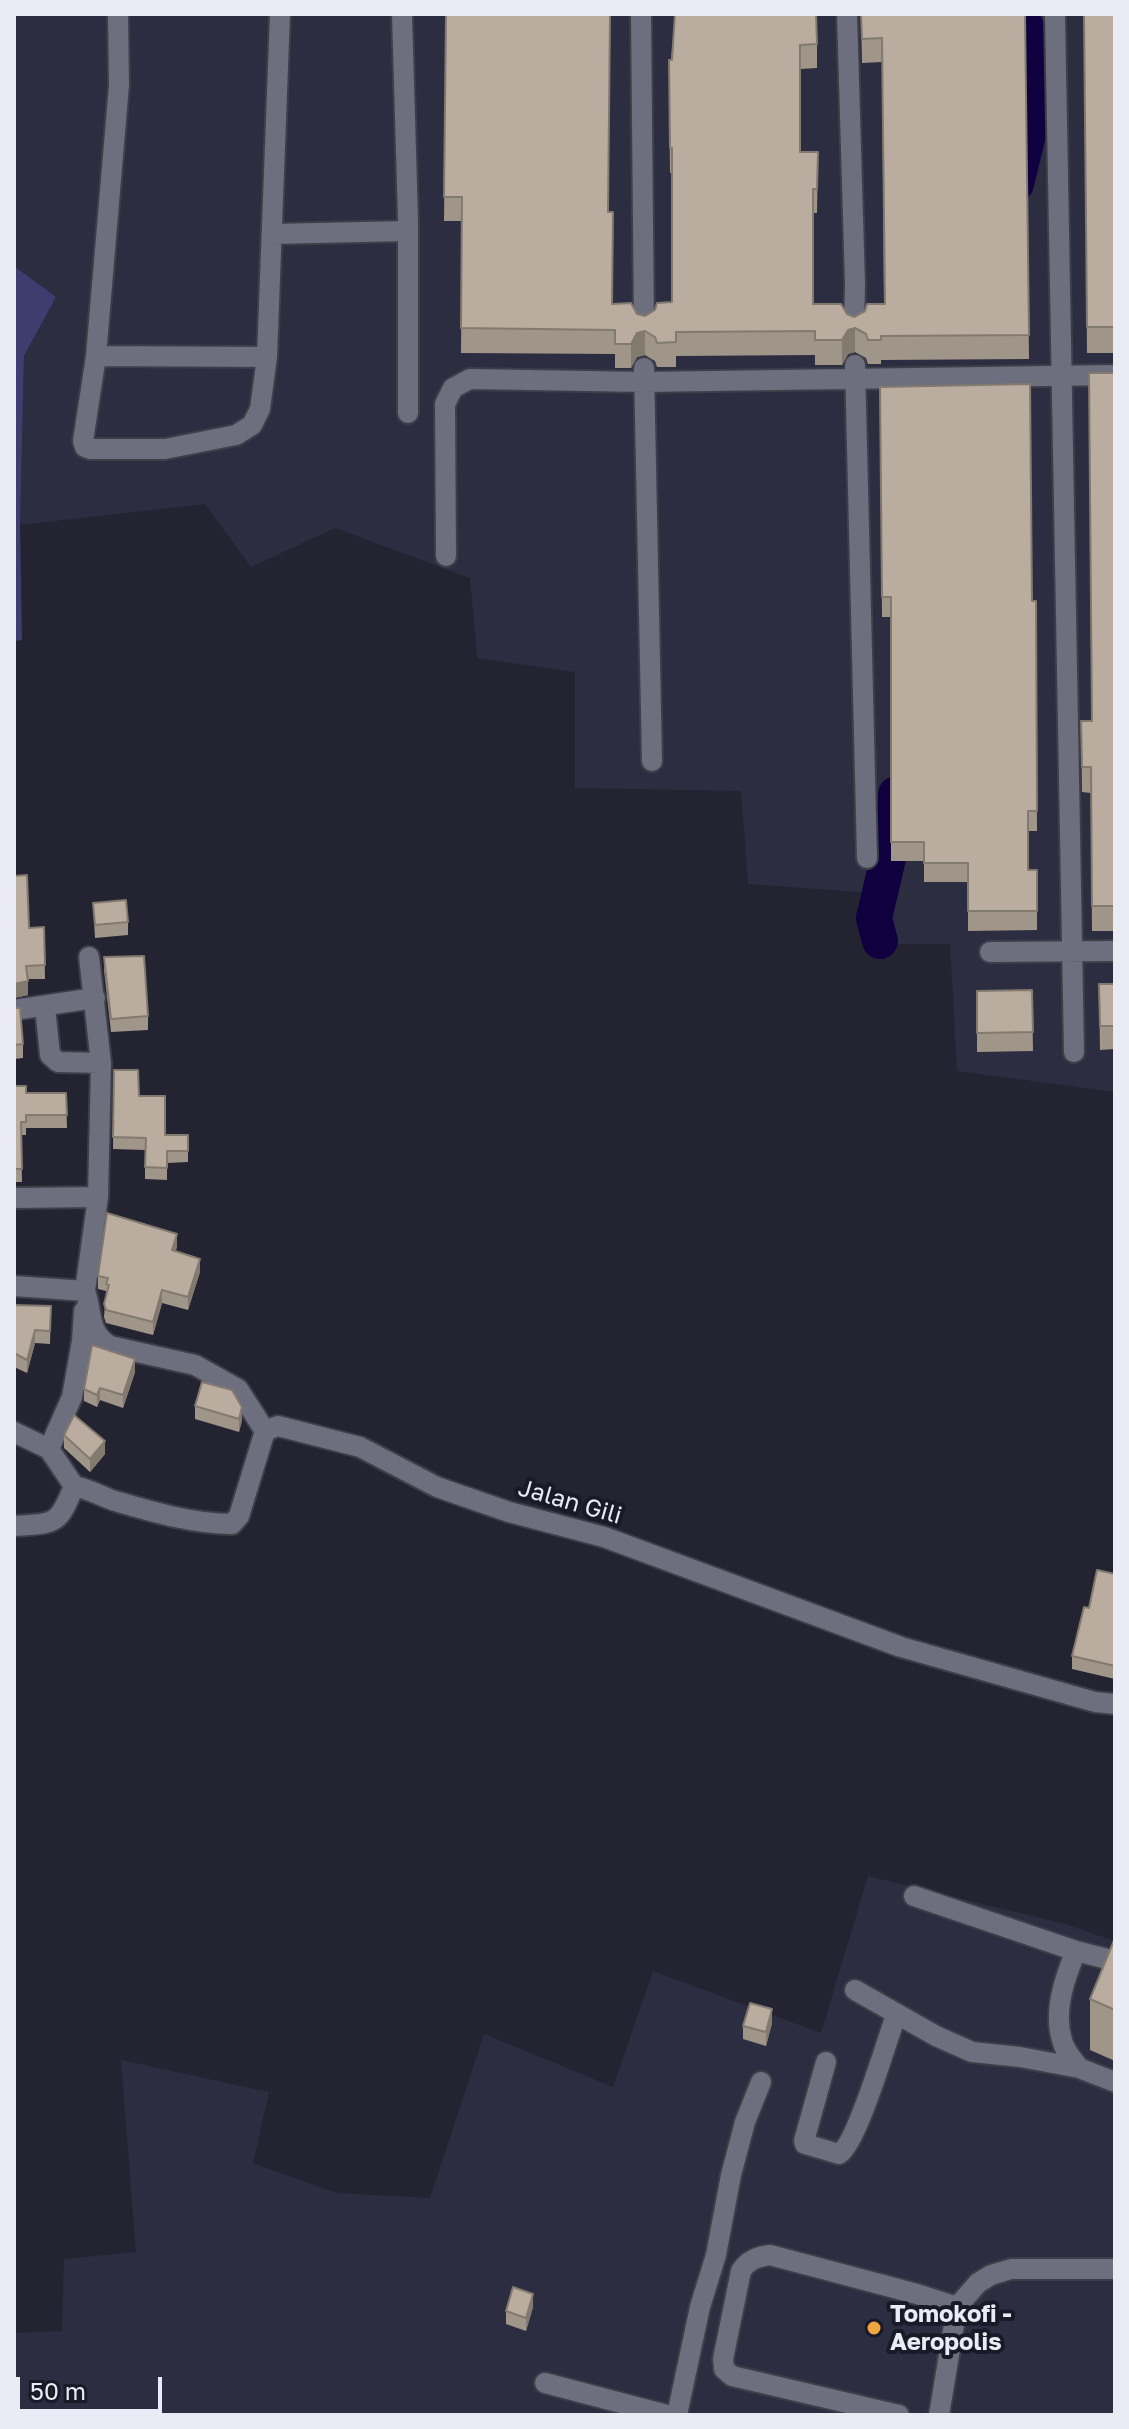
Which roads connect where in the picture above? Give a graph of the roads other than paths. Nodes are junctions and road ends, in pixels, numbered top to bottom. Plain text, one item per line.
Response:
1 (118, 14) edge
2 (280, 14) edge
3 (402, 14) edge
4 (641, 14) edge
5 (847, 14) edge
6 (1055, 14) edge
7 (408, 231) junction
8 (272, 234) junction
9 (644, 327) edge
10 (854, 328) edge
11 (96, 356) junction
12 (267, 357) junction
13 (855, 372) junction
14 (644, 375) junction
15 (1060, 375) junction
16 (1115, 375) edge
17 (408, 413) dead end
18 (446, 556) dead end
19 (652, 761) dead end
20 (867, 858) dead end
21 (1072, 951) junction
22 (1115, 951) edge
23 (990, 952) dead end
24 (89, 957) dead end
25 (95, 998) junction
26 (45, 1007) junction
27 (14, 1010) edge
28 (1074, 1052) dead end
29 (101, 1063) junction
30 (98, 1197) junction
31 (14, 1198) edge
32 (14, 1286) edge
33 (85, 1291) junction
34 (265, 1431) junction
35 (14, 1432) edge
36 (49, 1449) junction
37 (74, 1486) junction
38 (14, 1526) edge
39 (1115, 1704) edge
40 (914, 1896) dead end
41 (1076, 1951) junction
42 (1115, 1961) edge
43 (855, 1990) dead end
44 (896, 2015) junction
45 (826, 2062) dead end
46 (1079, 2068) junction
47 (761, 2082) dead end
48 (1115, 2082) edge
49 (1115, 2269) edge
50 (957, 2307) junction
51 (545, 2383) dead end
52 (667, 2415) edge
53 (677, 2415) edge
54 (899, 2415) edge
55 (939, 2415) edge

1 - 11 street
2 - 8 street
3 - 7 street
4 - 9 street
5 - 10 street
6 - 15 street
7 - 8 street
7 - 17 street
8 - 12 street
11 - 12 street
11 - 12 street
13 - 14 street
13 - 15 street
13 - 20 street
14 - 18 street
14 - 19 street
15 - 16 street
15 - 21 street
21 - 22 street
21 - 23 street
21 - 28 street
24 - 25 street
25 - 26 street
25 - 29 street
26 - 27 street
26 - 29 street
29 - 30 street
30 - 31 street
30 - 33 street
32 - 33 street
33 - 34 street
33 - 36 street
34 - 37 street
34 - 39 street, Jalan Gili
35 - 36 street
36 - 37 street
37 - 38 street
40 - 41 street
41 - 42 street
41 - 46 street
43 - 44 street
44 - 45 street
44 - 46 street
46 - 48 street
47 - 53 street
49 - 50 street
50 - 54 street
50 - 55 street
51 - 52 street

